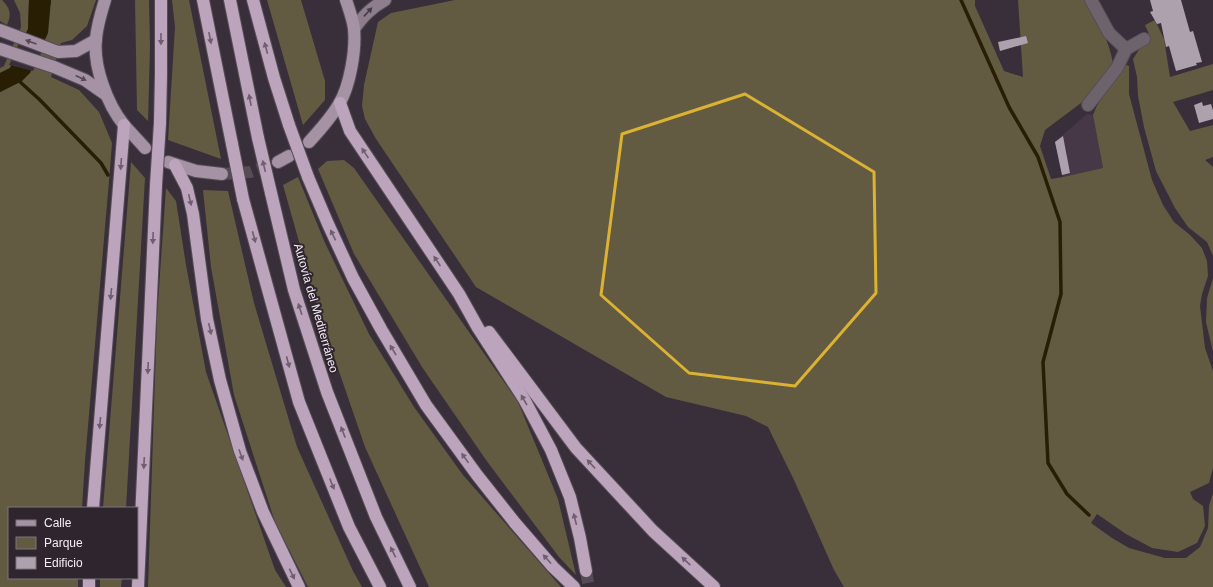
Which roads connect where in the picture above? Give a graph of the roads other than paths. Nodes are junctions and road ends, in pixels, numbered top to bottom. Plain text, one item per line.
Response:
1 (105, 0) edge
2 (161, 0) edge
3 (203, 0) edge
4 (230, 0) edge
5 (253, 0) edge
6 (346, 0) edge
7 (385, 0) edge
8 (1091, 0) edge
9 (354, 29) junction
10 (2, 31) edge
11 (1144, 39) dead end
12 (96, 40) junction
13 (0, 49) edge
14 (1126, 49) junction
15 (105, 94) junction
16 (340, 103) junction
17 (1088, 105) dead end
18 (124, 125) junction
19 (309, 142) dead end
20 (145, 148) dead end
21 (289, 156) dead end
22 (278, 162) tunnel mouth
23 (171, 163) joint
24 (222, 174) tunnel mouth
25 (459, 294) junction
26 (93, 507) edge
27 (586, 571) tunnel mouth
28 (138, 587) edge
29 (299, 587) edge
30 (380, 587) edge
31 (410, 587) edge
32 (574, 587) edge
33 (714, 587) edge

1 - 12 main road
2 -> 28 highway, bridge
3 -> 30 highway, bridge
31 -> 4 highway, Autovía del Mediterráneo, bridge
32 -> 5 highway, bridge
6 - 9 main road
9 -> 7 main road
8 - 14 street
9 - 16 main road
12 -> 10 main road
11 - 14 street
12 - 15 main road
13 -> 15 main road
14 - 17 street
15 - 18 main road
16 - 19 main road
25 -> 16 highway
18 - 20 main road
18 -> 26 highway
21 - 22 main road
23 - 24 main road
23 -> 29 highway
27 -> 25 highway
33 -> 25 highway

